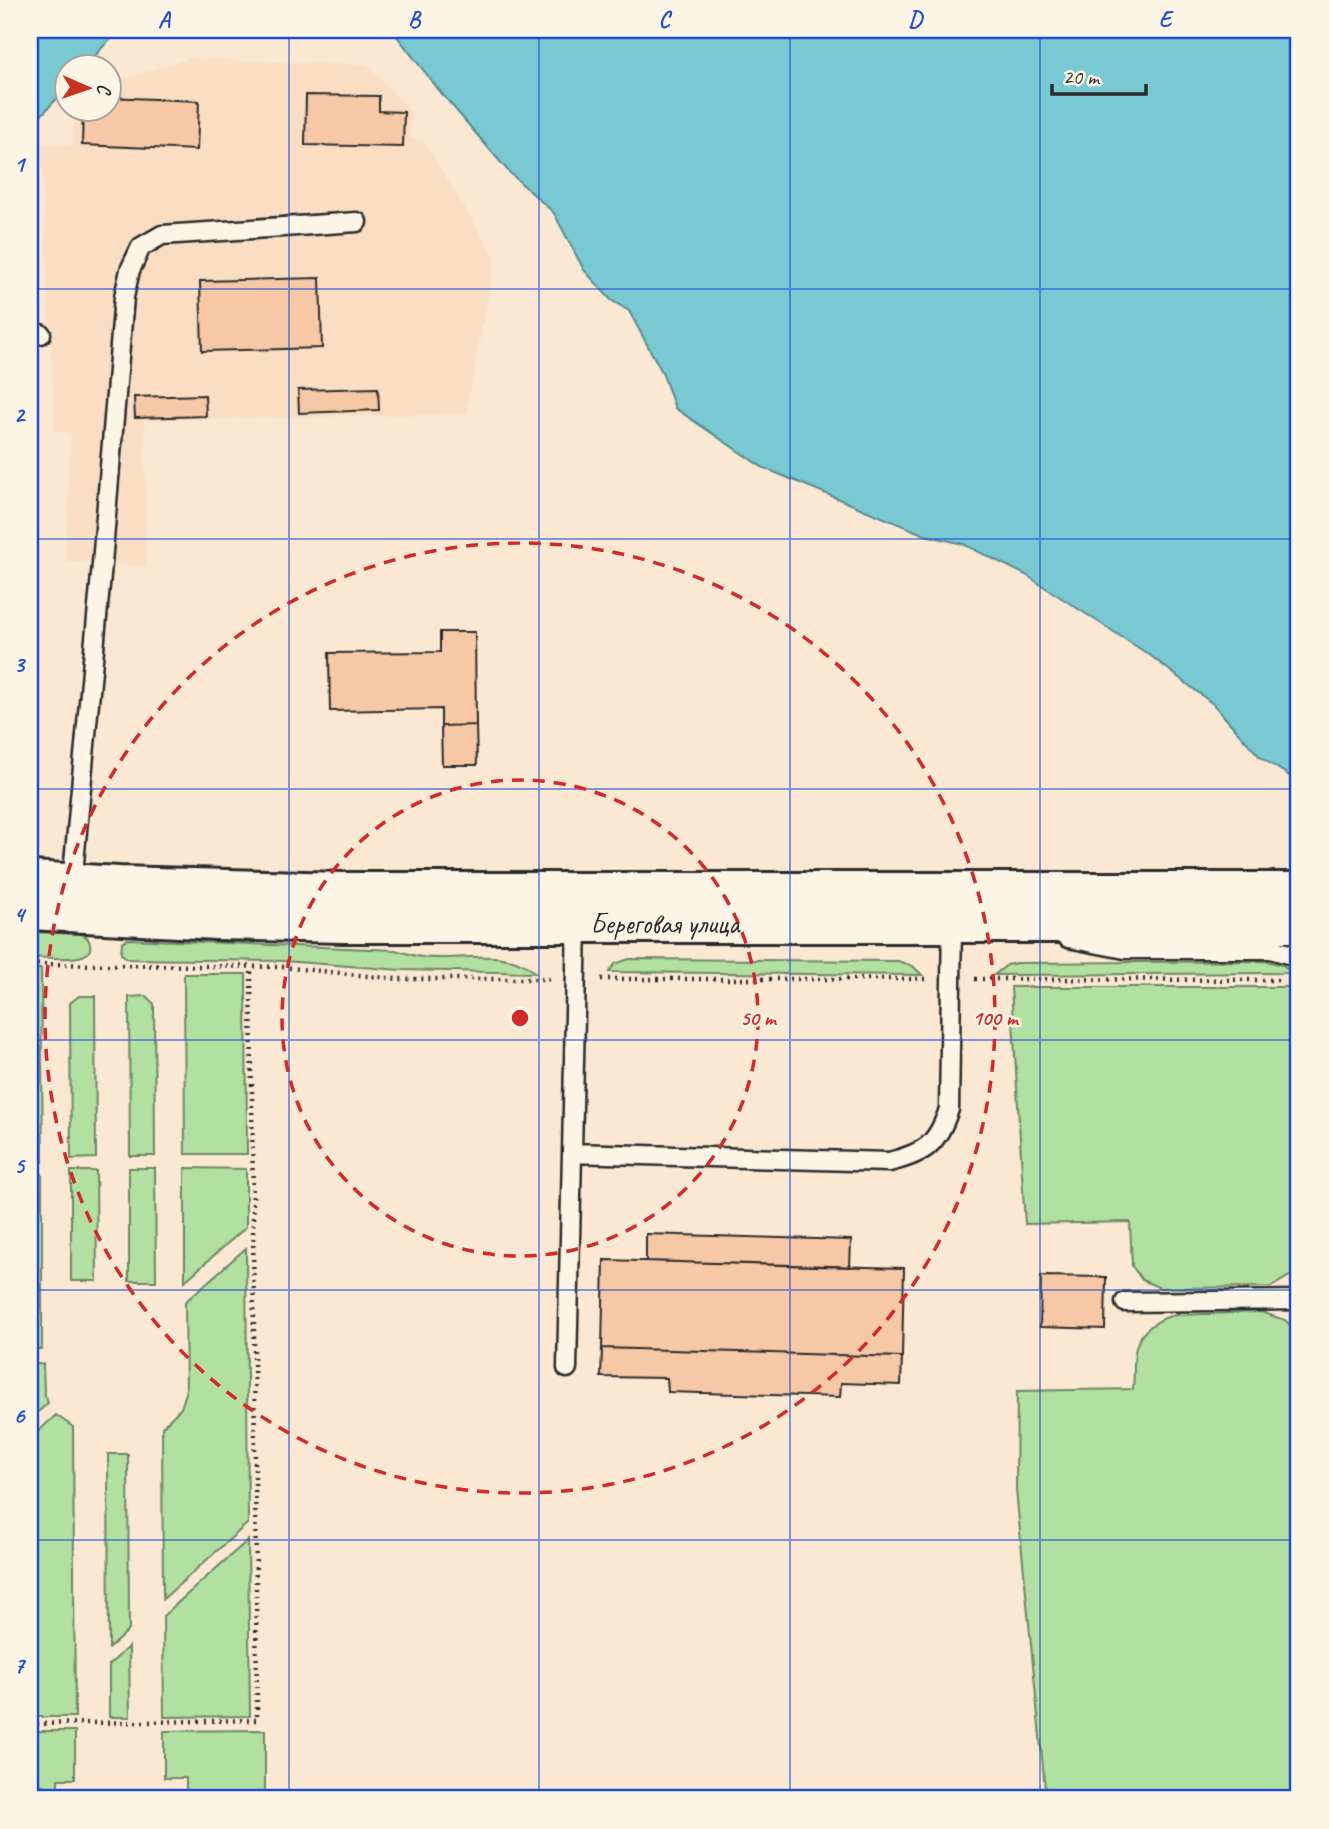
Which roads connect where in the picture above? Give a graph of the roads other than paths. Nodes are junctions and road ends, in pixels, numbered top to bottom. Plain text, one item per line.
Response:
1 (357, 222) dead end
2 (30, 881) edge
3 (72, 884) junction
4 (1299, 892) edge
5 (30, 910) edge
6 (577, 923) junction
7 (971, 923) junction
8 (1290, 937) edge
9 (1299, 961) edge
10 (572, 1153) junction
11 (1299, 1300) edge
12 (1125, 1302) dead end
13 (567, 1367) dead end

1 - 3 lane
2 - 3 main road, Береговая улица
3 - 4 main road, Береговая улица
5 - 6 main road, Береговая улица
6 - 7 main road, Береговая улица
6 - 10 lane
7 - 8 main road, Береговая улица
7 - 8 lane
7 - 10 lane
8 - 9 lane
10 - 13 lane
11 - 12 lane

